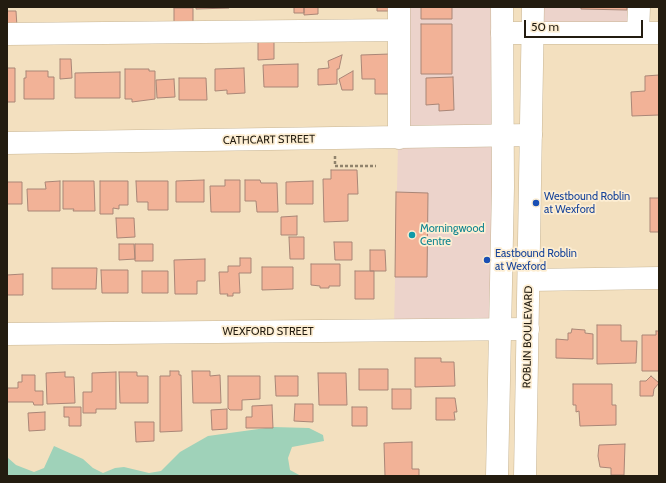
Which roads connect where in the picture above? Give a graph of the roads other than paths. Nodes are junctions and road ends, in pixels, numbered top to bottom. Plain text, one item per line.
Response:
1 (399, 7) edge
2 (502, 7) edge
3 (533, 7) edge
4 (639, 7) edge
5 (399, 30) junction
6 (502, 33) junction
7 (533, 33) junction
8 (649, 33) edge
9 (7, 34) edge
10 (531, 135) junction
11 (503, 136) junction
12 (399, 138) junction
13 (7, 143) edge
14 (659, 278) edge
15 (530, 280) junction
16 (500, 329) junction
17 (528, 329) junction
18 (7, 334) edge
19 (497, 476) edge
20 (525, 476) edge

1 - 5 street
2 - 6 street
3 - 7 street, ROBLIN BOULEVARD
4 - 8 street
5 - 9 street
5 - 12 street
6 - 7 street
6 - 11 street
7 - 8 street
7 - 10 street, ROBLIN BOULEVARD
10 - 11 street, CATHCART STREET
10 - 15 street, ROBLIN BOULEVARD
11 - 12 street, CATHCART STREET
11 - 16 street
12 - 13 street, CATHCART STREET
14 - 15 street
15 - 17 street, ROBLIN BOULEVARD
16 - 17 street, WEXFORD STREET
16 - 18 street, WEXFORD STREET
16 - 19 street
17 - 20 street, ROBLIN BOULEVARD

